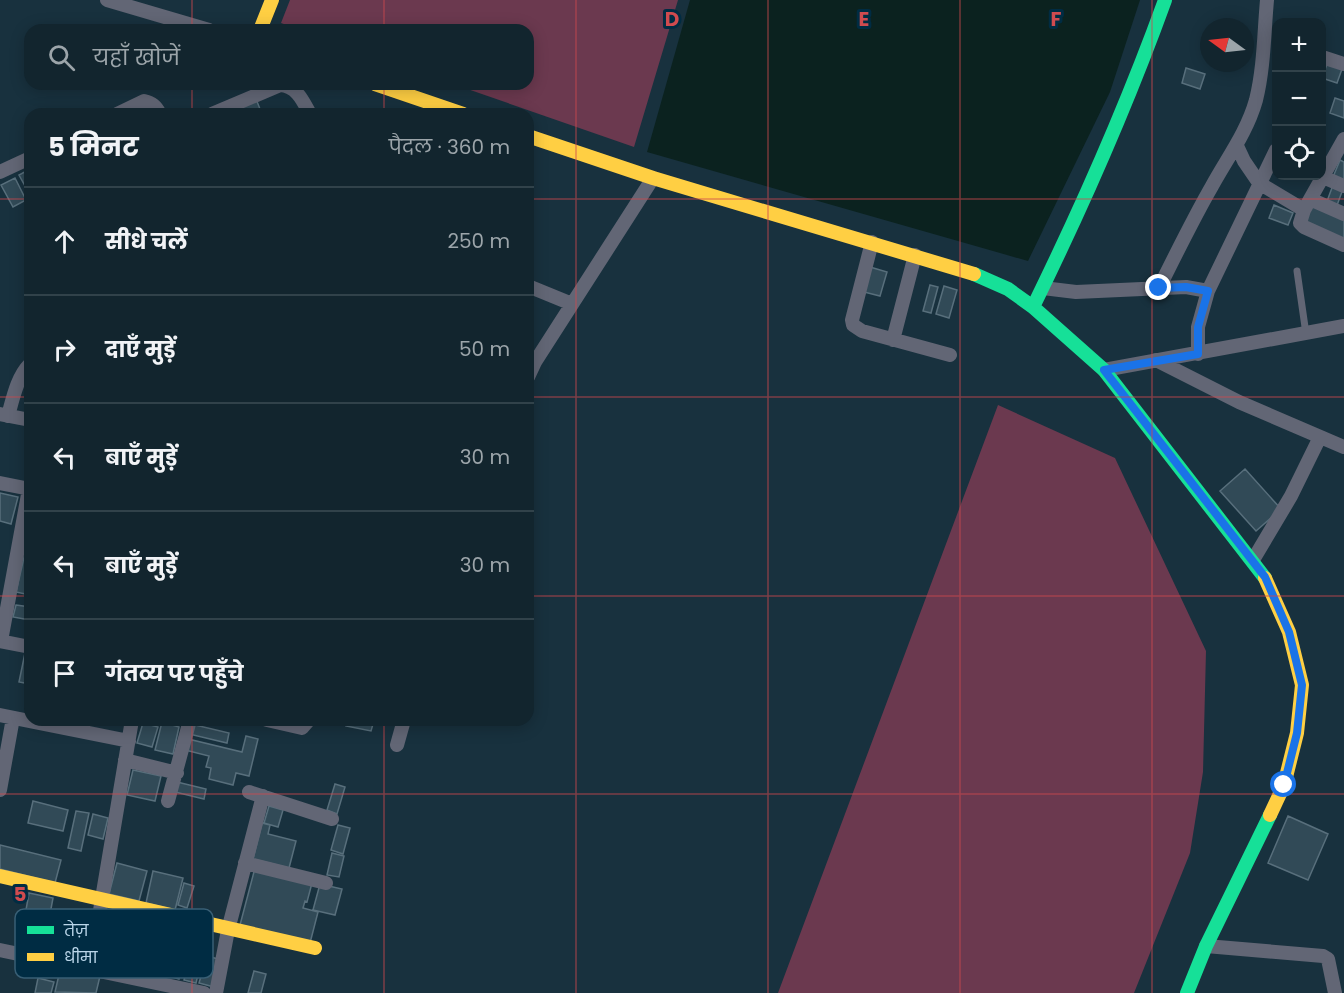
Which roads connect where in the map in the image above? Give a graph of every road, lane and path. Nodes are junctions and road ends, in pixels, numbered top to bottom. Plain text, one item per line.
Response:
1 (107, 0) edge
2 (272, 0) edge
3 (1165, 0) edge
4 (1267, 0) edge
5 (189, 24) edge
6 (262, 24) edge
7 (1271, 30) edge
8 (1326, 61) edge
9 (1344, 64) edge
10 (271, 90) edge
11 (295, 90) edge
12 (393, 90) edge
13 (129, 108) edge
14 (157, 108) edge
15 (237, 108) edge
16 (306, 108) edge
17 (445, 108) edge
18 (534, 138) edge
19 (1237, 146) junction
20 (1342, 148) edge
21 (1272, 158) edge
22 (24, 161) edge
23 (0, 172) edge
24 (1326, 172) edge
25 (653, 178) junction
26 (1326, 178) edge
27 (1321, 180) edge
28 (1259, 183) junction
29 (1344, 186) edge
30 (1307, 205) junction
31 (1344, 214) edge
32 (872, 242) junction
33 (1344, 245) edge
34 (915, 255) junction
35 (1297, 271) dead end
36 (534, 288) edge
37 (1042, 288) junction
38 (1159, 288) junction
39 (1208, 291) junction
40 (572, 304) junction
41 (1033, 307) junction
42 (1344, 326) edge
43 (1306, 334) junction
44 (893, 340) junction
45 (1198, 354) junction
46 (950, 355) dead end
47 (534, 356) edge
48 (1156, 360) junction
49 (1104, 370) junction
50 (24, 375) edge
51 (4, 415) edge
52 (24, 419) edge
53 (1320, 437) junction
54 (1343, 445) edge
55 (0, 483) edge
56 (24, 488) edge
57 (24, 515) edge
58 (1252, 560) junction
59 (0, 641) edge
60 (24, 646) edge
61 (7, 716) edge
62 (24, 718) edge
63 (70, 726) edge
64 (131, 726) edge
65 (189, 726) edge
66 (402, 726) edge
67 (129, 741) junction
68 (397, 745) dead end
69 (125, 760) junction
70 (177, 773) junction
71 (0, 790) edge
72 (168, 801) dead end
73 (332, 819) dead end
74 (245, 864) junction
75 (0, 876) edge
76 (326, 883) dead end
77 (101, 898) junction
78 (99, 909) edge
79 (145, 909) edge
80 (213, 926) edge
81 (228, 930) junction
82 (1206, 946) junction
83 (315, 948) dead end
84 (0, 950) edge
85 (15, 953) edge
86 (130, 978) edge
87 (204, 993) edge
88 (216, 993) edge
89 (1187, 993) edge
90 (1335, 993) edge

1 - 5 street
2 - 6 main road
3 - 37 main road
4 - 7 street
7 - 19 street
8 - 9 street
10 - 15 street
11 - 16 street
12 - 17 main road
13 - 14 street
18 - 25 main road
19 - 28 street
19 - 38 street
20 - 24 street
21 - 28 street
22 - 23 street
25 - 32 main road
25 - 40 street
26 - 29 street
27 - 30 street
28 - 30 street
28 - 39 street
30 - 31 street
30 - 33 street
32 - 34 main road
32 - 44 street
34 - 41 main road
34 - 44 street
35 - 43 lane
36 - 40 street
37 - 38 street
37 - 41 main road
38 - 39 street
39 - 45 street
40 - 47 street
41 - 49 main road
42 - 43 street
43 - 45 street
44 - 46 street
45 - 48 street
48 - 49 street
48 - 53 street
49 - 58 main road
50 - 51 street
51 - 52 street
53 - 54 street
53 - 58 street
55 - 56 street
57 - 59 street
58 - 82 main road
59 - 60 street
61 - 62 street
61 - 71 street
63 - 67 street
64 - 67 street
65 - 70 street
66 - 68 street
67 - 69 street
69 - 70 street
69 - 77 street
70 - 72 street
73 - 74 street
74 - 76 street
74 - 81 street
75 - 77 main road
77 - 78 street
77 - 79 main road
80 - 81 main road
81 - 83 main road
81 - 88 street
82 - 89 main road
82 - 90 street
84 - 85 street
86 - 87 street

